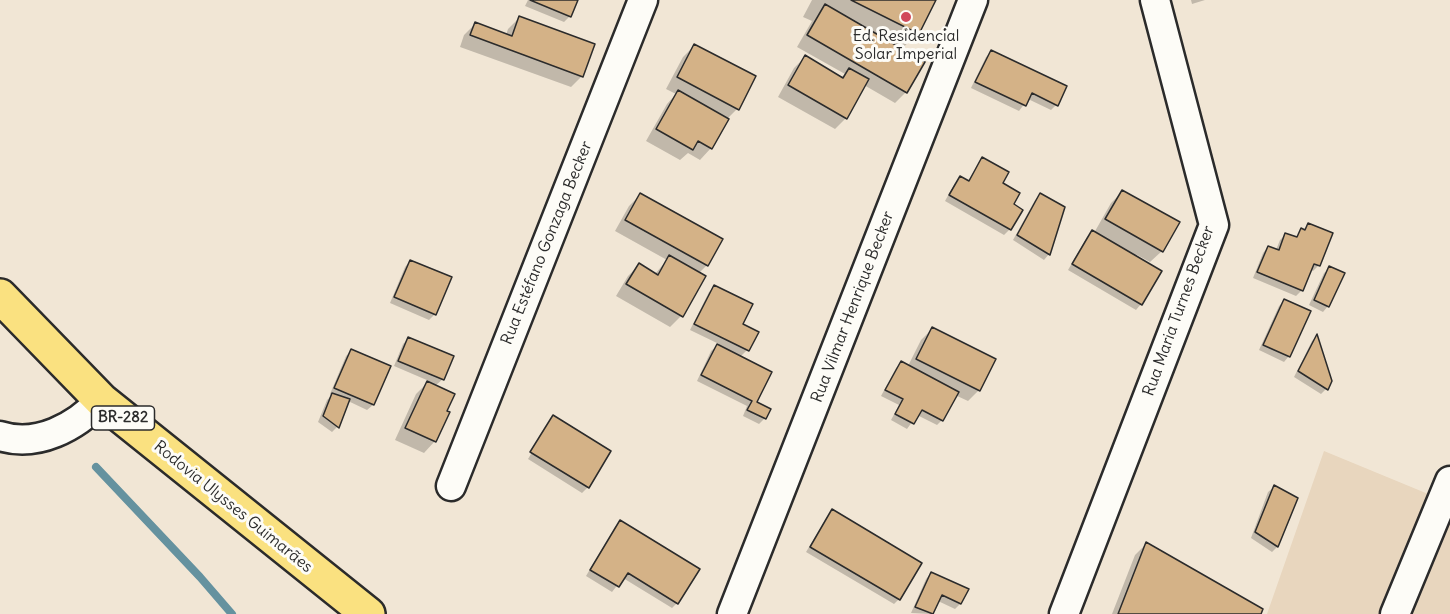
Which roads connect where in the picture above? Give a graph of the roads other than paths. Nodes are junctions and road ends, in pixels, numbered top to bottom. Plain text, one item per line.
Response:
1 (643, 0) edge
2 (974, 0) edge
3 (1133, 0) edge
4 (1157, 8) edge
5 (0, 296) edge
6 (101, 400) junction
7 (0, 436) edge
8 (1450, 481) edge
9 (451, 486) dead end
10 (368, 614) edge
11 (732, 614) edge
12 (1064, 614) edge
13 (1395, 614) edge

1 - 9 street, Rua Estéfano Gonzaga Becker
2 - 11 street, Rua Vilmar Henrique Becker
3 - 4 street
4 - 12 street, Rua Maria Turnes Becker
5 - 6 highway, Rodovia Ulysses Guimarães / BR-282
6 - 7 street
6 - 10 highway, Rodovia Ulysses Guimarães / BR-282
8 - 13 street

